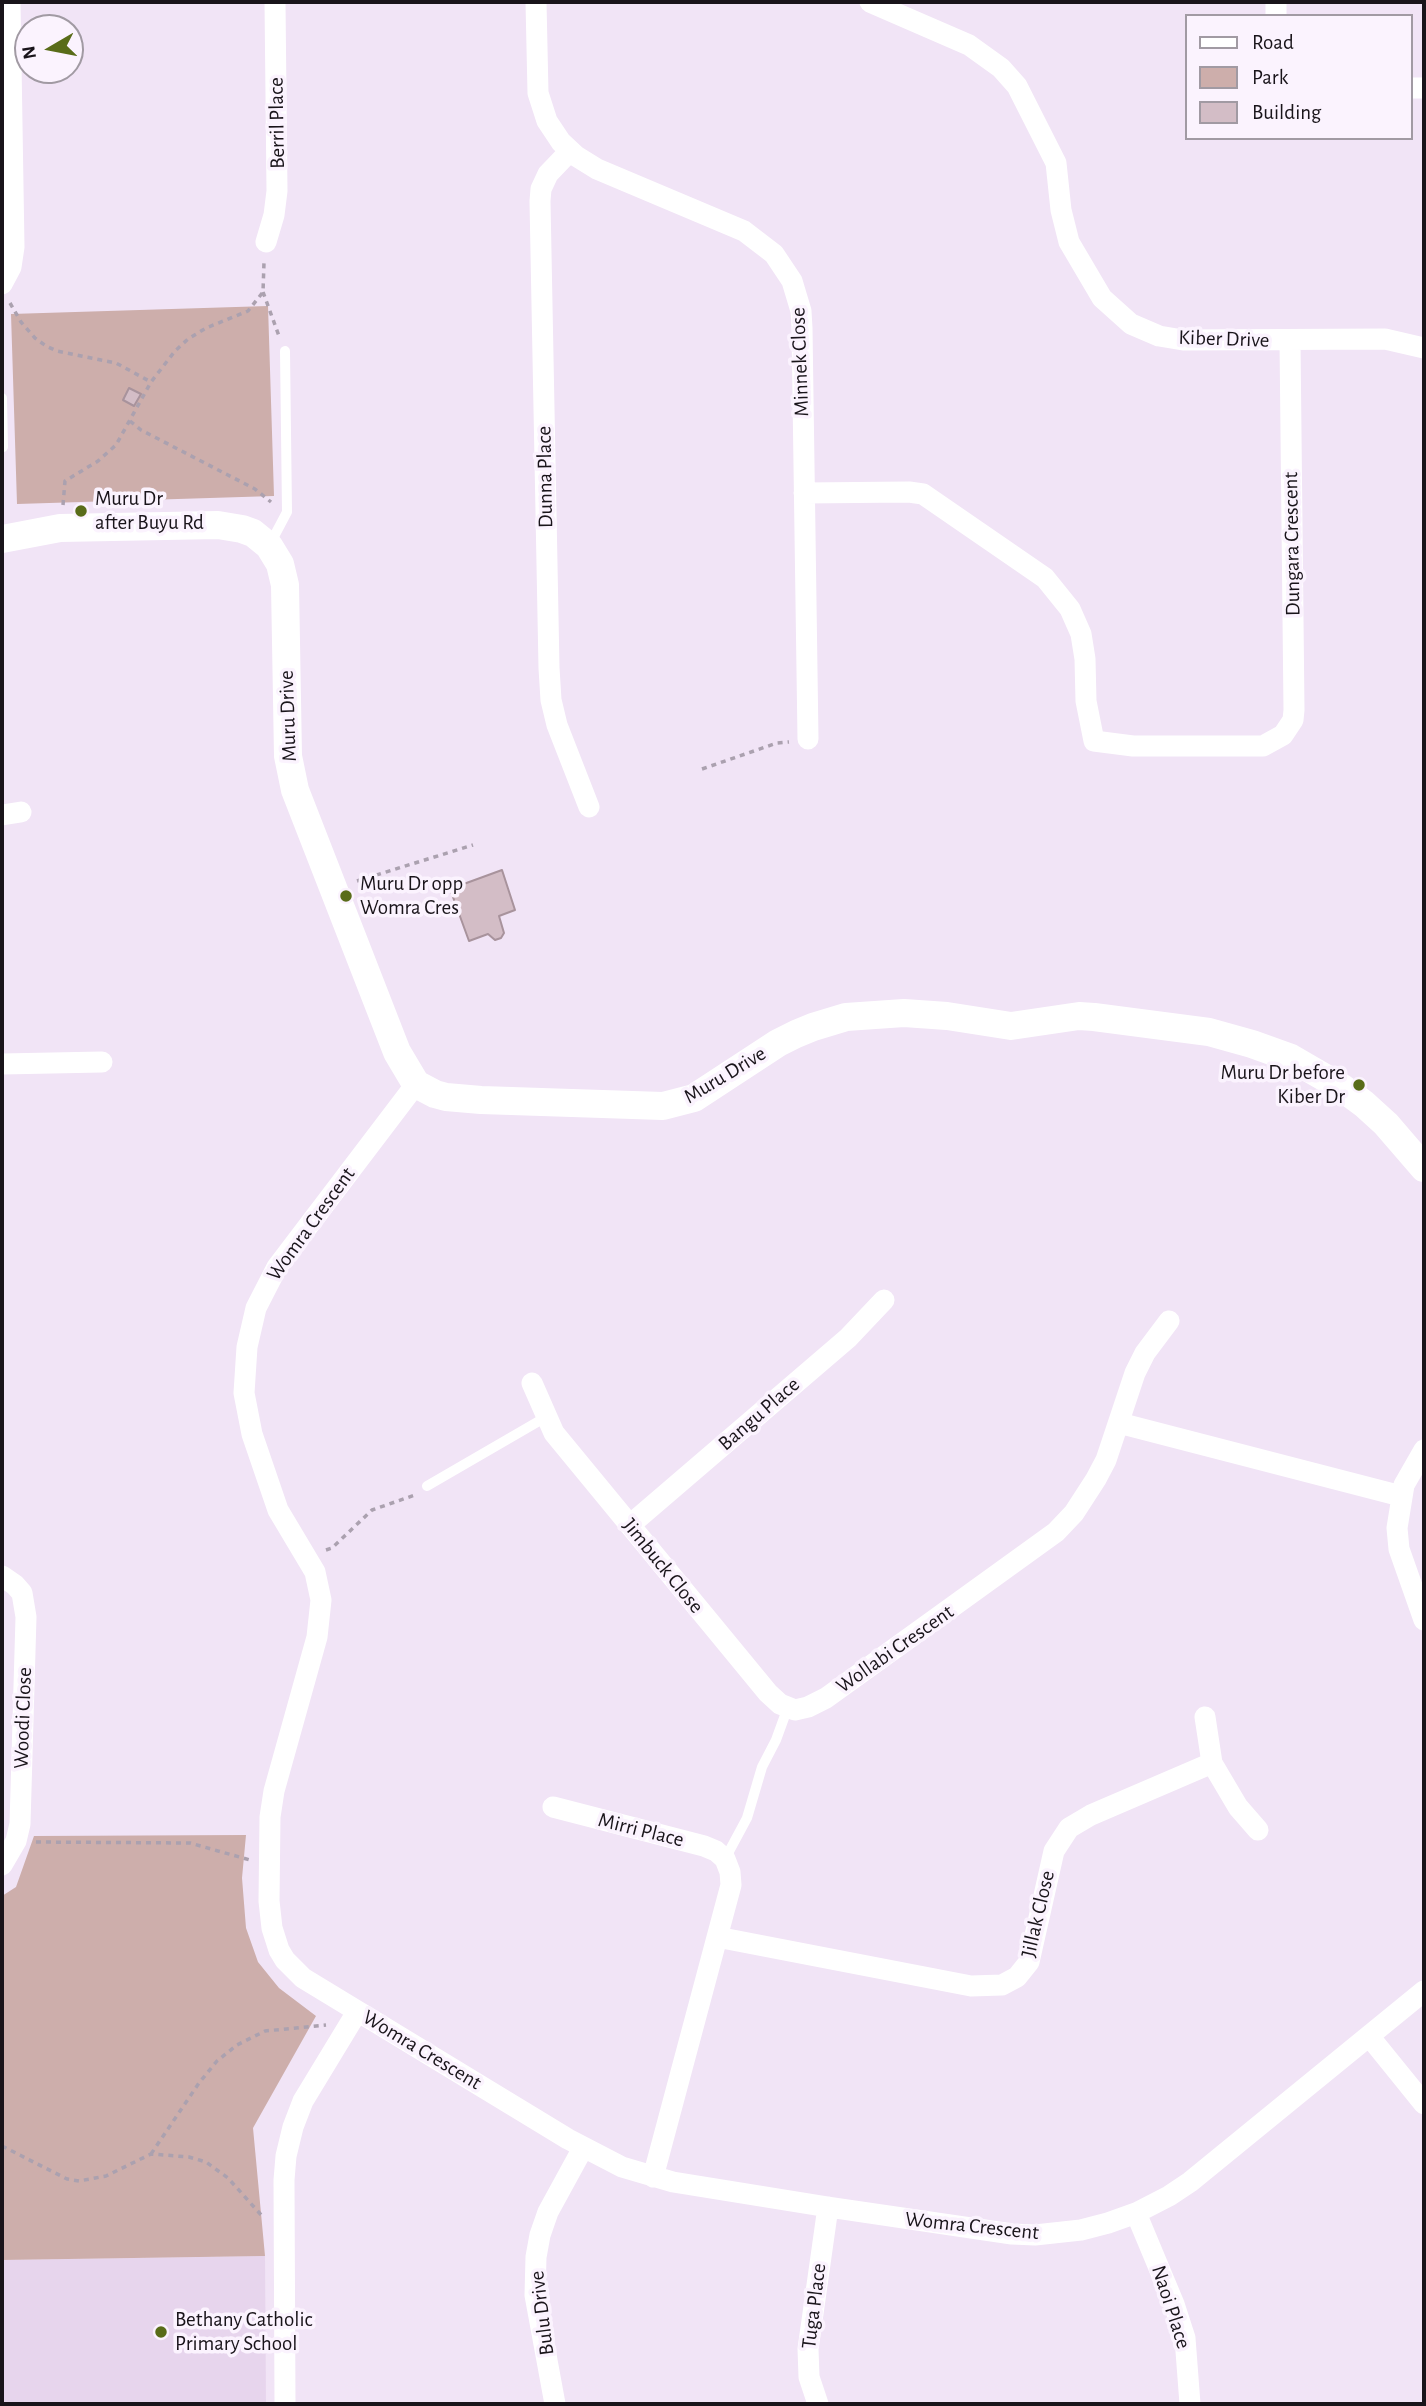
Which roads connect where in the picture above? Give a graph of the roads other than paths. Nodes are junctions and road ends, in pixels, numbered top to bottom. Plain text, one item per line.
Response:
1 (10, 2) edge
2 (275, 2) edge
3 (536, 2) edge
4 (870, 2) edge
5 (570, 151) junction
6 (266, 242) road end
7 (4, 290) edge
8 (1290, 341) junction
9 (1424, 348) edge
10 (285, 351) road end
11 (2, 398) edge
12 (3, 447) edge
13 (804, 493) junction
14 (2, 539) edge
15 (269, 546) junction
16 (808, 739) road end
17 (589, 807) dead end
18 (102, 1062) dead end
19 (2, 1064) edge
20 (416, 1084) junction
21 (1424, 1168) edge
22 (884, 1300) dead end
23 (1169, 1321) dead end
24 (532, 1383) dead end
25 (546, 1417) junction
26 (1119, 1423) junction
27 (1424, 1450) edge
28 (427, 1486) road end
29 (1401, 1496) junction
30 (630, 1525) junction
31 (2, 1576) edge
32 (1424, 1620) edge
33 (788, 1707) junction
34 (1205, 1717) dead end
35 (1212, 1763) junction
36 (553, 1807) dead end
37 (1258, 1830) dead end
38 (725, 1859) junction
39 (2, 1865) edge
40 (717, 1937) junction
41 (1424, 1991) edge
42 (358, 2011) junction
43 (1369, 2036) junction
44 (1424, 2104) edge
45 (583, 2148) junction
46 (653, 2177) junction
47 (828, 2207) junction
48 (1136, 2213) junction
49 (285, 2404) edge
50 (555, 2404) edge
51 (818, 2404) edge
52 (1190, 2404) edge

1 - 7 street
2 - 6 street, Berril Place
3 - 5 street, Minnek Close
4 - 8 street, Kiber Drive
5 - 13 street, Minnek Close
5 - 17 street, Dunna Place
8 - 9 street, Kiber Drive
8 - 13 street, Dungara Crescent
10 - 15 lane
11 - 12 lane
13 - 16 street, Minnek Close
14 - 15 street
15 - 20 street, Muru Drive
18 - 19 street
20 - 21 street, Muru Drive
20 - 42 street, Womra Crescent
22 - 30 street, Bangu Place
23 - 26 street, Wollabi Crescent
24 - 25 street, Jimbuck Close
25 - 28 lane
25 - 30 street, Jimbuck Close
26 - 29 street
26 - 33 street, Wollabi Crescent
27 - 29 street
29 - 32 street
30 - 33 street, Jimbuck Close
31 - 39 street, Woodi Close
33 - 38 lane
34 - 35 street
35 - 37 street
35 - 40 street, Jillak Close
36 - 38 street, Mirri Place
38 - 40 street
40 - 46 street
41 - 43 street, Womra Crescent
42 - 45 street, Womra Crescent
42 - 49 street
43 - 44 street
43 - 48 street, Womra Crescent
45 - 46 street, Womra Crescent
45 - 50 street, Bulu Drive
46 - 47 street, Womra Crescent
47 - 48 street, Womra Crescent
47 - 51 street, Tuga Place
48 - 52 street, Naoi Place

